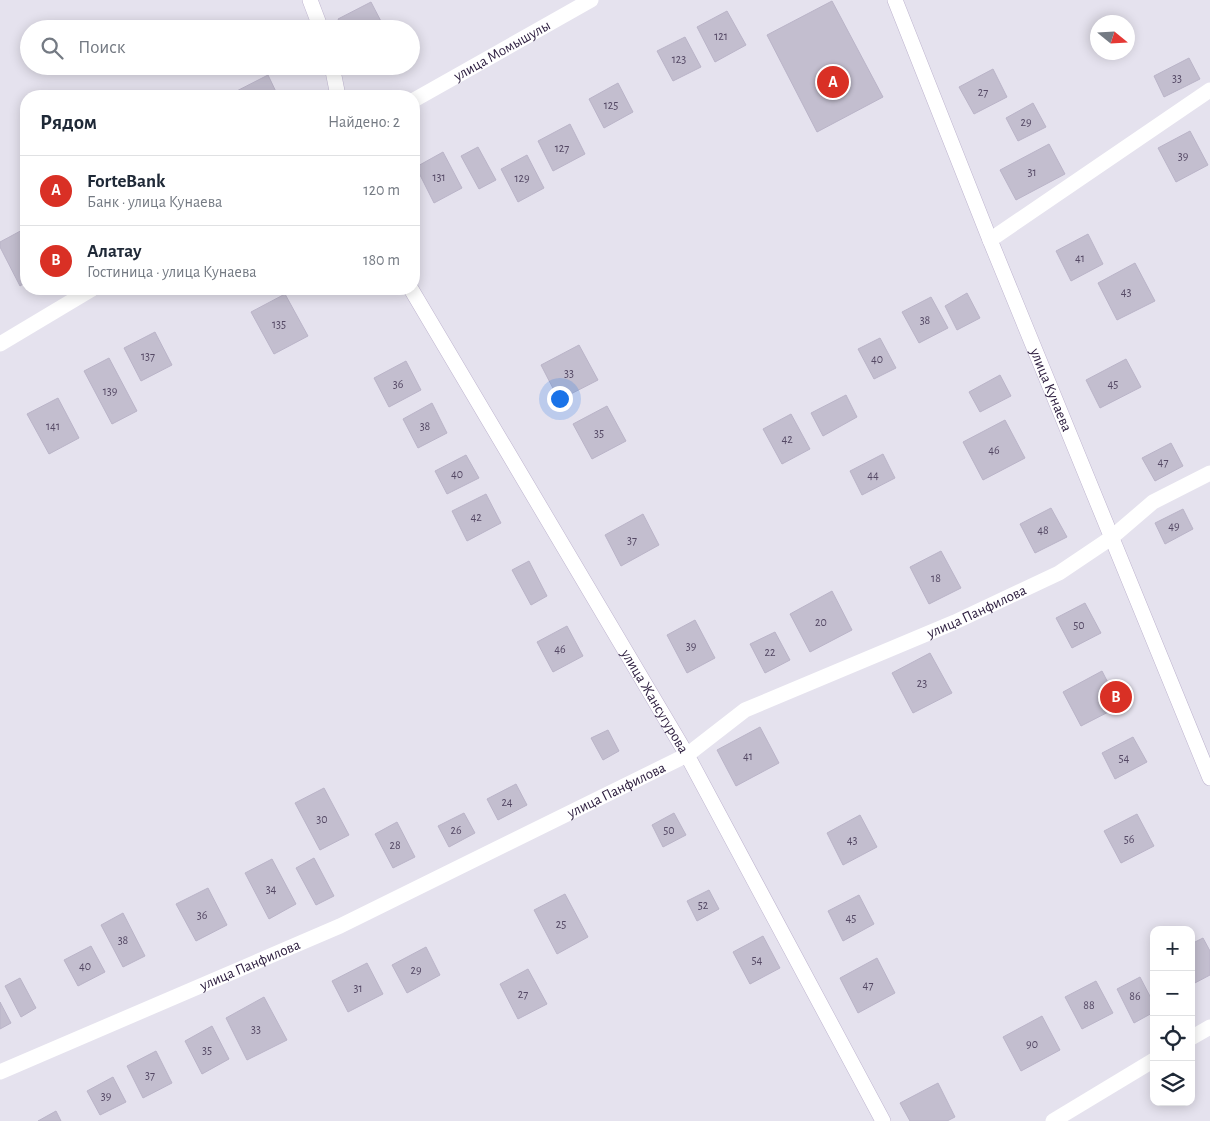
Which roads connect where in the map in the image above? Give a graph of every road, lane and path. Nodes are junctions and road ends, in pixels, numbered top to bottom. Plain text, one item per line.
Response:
1 (310, 0) edge
2 (591, 0) edge
3 (895, 0) edge
4 (318, 20) edge
5 (334, 75) edge
6 (337, 90) edge
7 (1210, 90) edge
8 (420, 97) edge
9 (990, 240) junction
10 (82, 295) edge
11 (415, 295) edge
12 (0, 344) edge
13 (1210, 473) edge
14 (1111, 538) junction
15 (687, 755) junction
16 (1210, 778) edge
17 (1210, 1026) edge
18 (1195, 1035) edge
19 (1152, 1061) edge
20 (0, 1072) edge
21 (882, 1121) edge
22 (1053, 1121) edge

1 - 4 street
2 - 8 street, улица Момышулы
3 - 9 street, улица Кунаева
5 - 6 street
7 - 9 street
9 - 14 street, улица Кунаева
10 - 12 street
11 - 15 street, улица Жансугурова
13 - 14 street, улица Панфилова
14 - 15 street, улица Панфилова
14 - 16 street, улица Кунаева
15 - 20 street, улица Панфилова
15 - 21 street, улица Жансугурова
17 - 18 street
19 - 22 street

